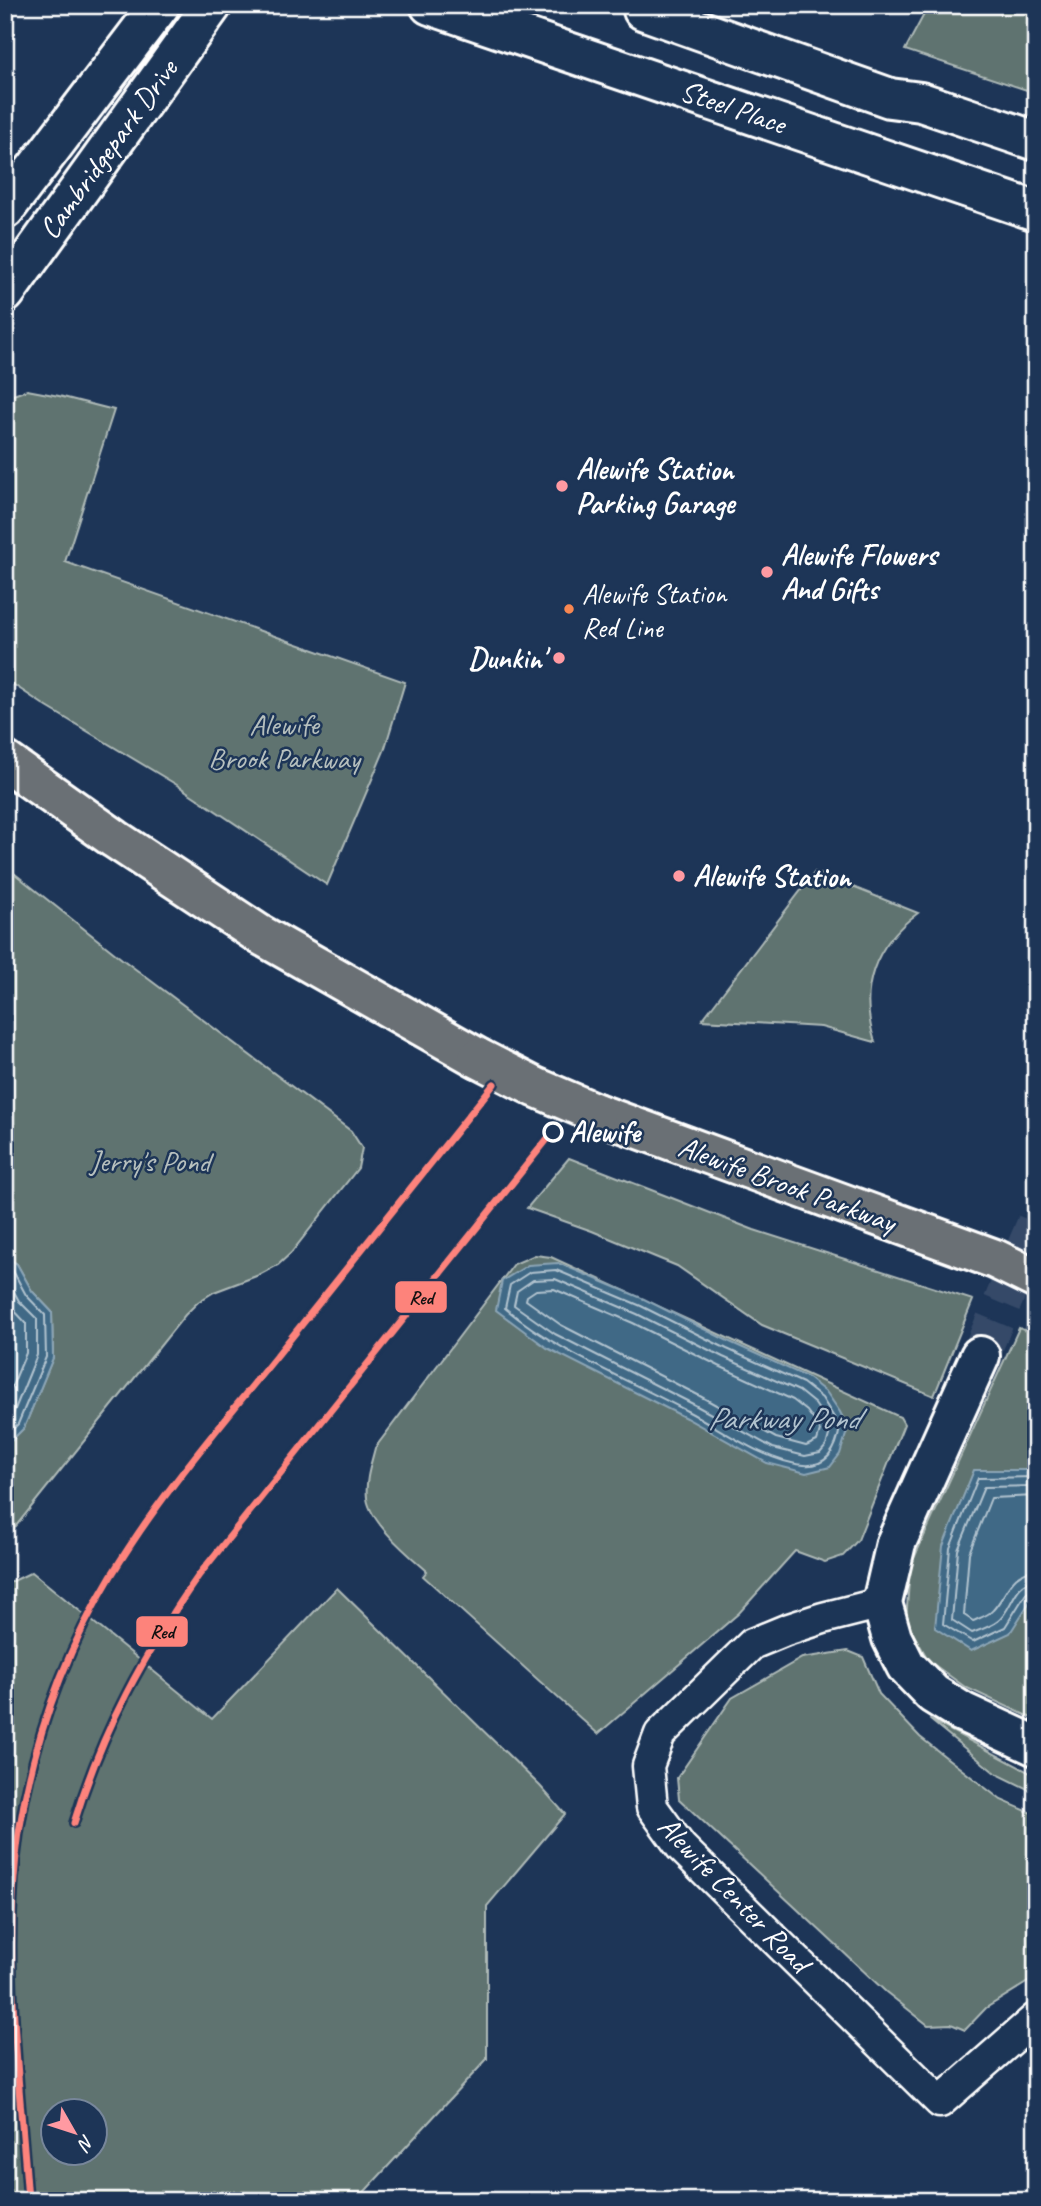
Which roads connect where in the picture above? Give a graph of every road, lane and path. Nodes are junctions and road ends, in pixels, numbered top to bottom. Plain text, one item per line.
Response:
1 (160, 5) edge
2 (212, 5) edge
3 (430, 5) edge
4 (637, 7) edge
5 (1036, 141) edge
6 (5, 209) edge
7 (1036, 211) edge
8 (5, 293) edge
9 (5, 761) edge
10 (995, 1259) junction
11 (1036, 1266) edge
12 (1036, 1279) edge
13 (980, 1356) tunnel mouth
14 (882, 1603) junction
15 (1036, 1746) edge
16 (1036, 2018) edge

1 - 6 main road, Cambridgepark Drive
2 - 8 main road, Cambridgepark Drive
3 - 7 main road, Steel Place
4 - 5 main road, Steel Place
9 - 10 highway, Alewife Brook Parkway, bridge
10 - 11 highway, Alewife Brook Parkway
10 - 12 highway, Alewife Brook Parkway
13 - 14 main road
14 - 15 main road
14 - 16 street, Alewife Center Road

